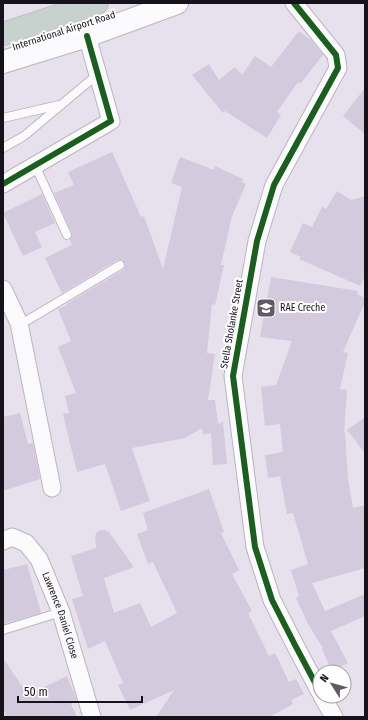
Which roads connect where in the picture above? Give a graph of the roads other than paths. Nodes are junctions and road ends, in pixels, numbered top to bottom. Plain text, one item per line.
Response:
1 (97, 3) edge
2 (177, 3) edge
3 (294, 3) edge
4 (3, 34) edge
5 (87, 36) junction
6 (3, 62) edge
7 (98, 74) junction
8 (62, 105) junction
9 (3, 118) edge
10 (3, 148) edge
11 (35, 165) junction
12 (3, 184) edge
13 (67, 235) dead end
14 (120, 265) dead end
15 (3, 289) edge
16 (19, 323) junction
17 (52, 488) dead end
18 (3, 541) edge
19 (61, 612) junction
20 (3, 630) edge
21 (312, 677) edge
22 (327, 704) edge
23 (92, 717) edge
24 (334, 717) edge

1 - 4 highway, International Airport Road
2 - 5 main road, International Airport Road
3 - 21 street, Stella Sholanke Street
5 - 6 main road, International Airport Road
5 - 7 street
7 - 8 lane
7 - 11 street
8 - 9 lane
8 - 10 lane
11 - 12 street
11 - 13 lane
14 - 16 lane
15 - 16 street
16 - 17 street
18 - 19 street, Lawrence Daniel Close
19 - 20 lane
19 - 23 street, Lawrence Daniel Close
22 - 24 street

